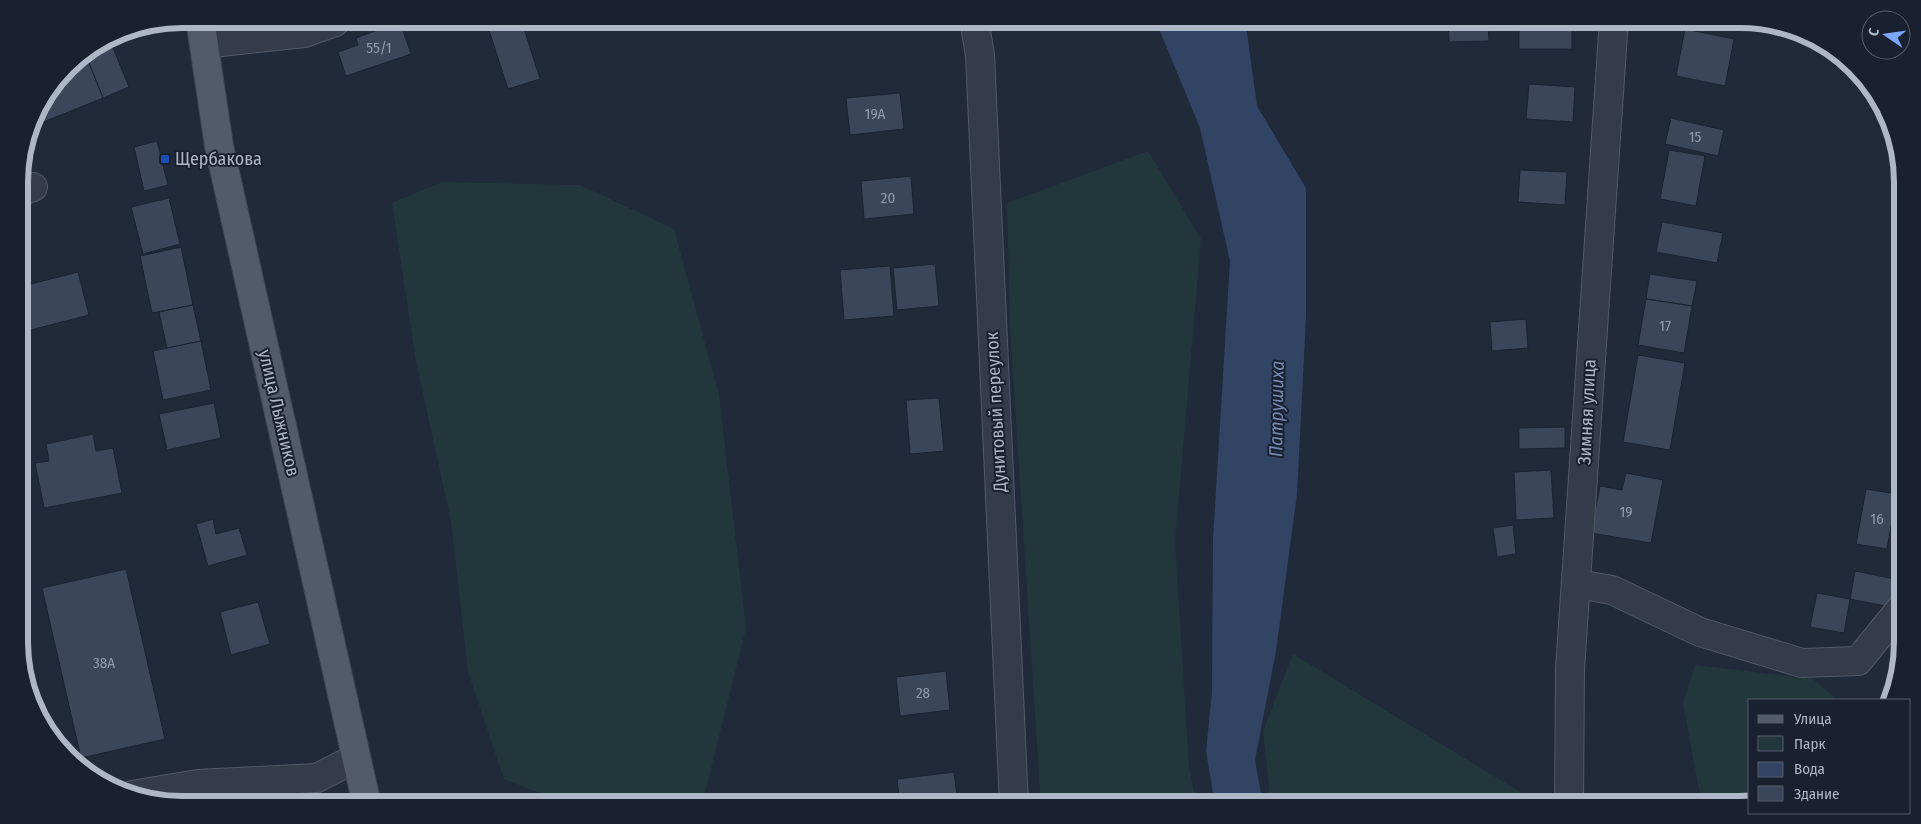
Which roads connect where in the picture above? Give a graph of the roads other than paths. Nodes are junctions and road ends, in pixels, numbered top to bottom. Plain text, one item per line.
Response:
1 (318, 28) edge
2 (976, 28) edge
3 (1613, 28) edge
4 (202, 32) edge
5 (1577, 584) junction
6 (1894, 616) edge
7 (356, 758) junction
8 (148, 793) edge
9 (365, 796) edge
10 (1014, 796) edge
11 (1569, 796) edge

1 - 4 street
2 - 10 street, Дунитовый переулок
3 - 5 street, Зимняя улица
4 - 7 main road, улица Лыжников
5 - 6 street
5 - 11 street, Зимняя улица
7 - 8 street
7 - 9 main road, улица Лыжников

